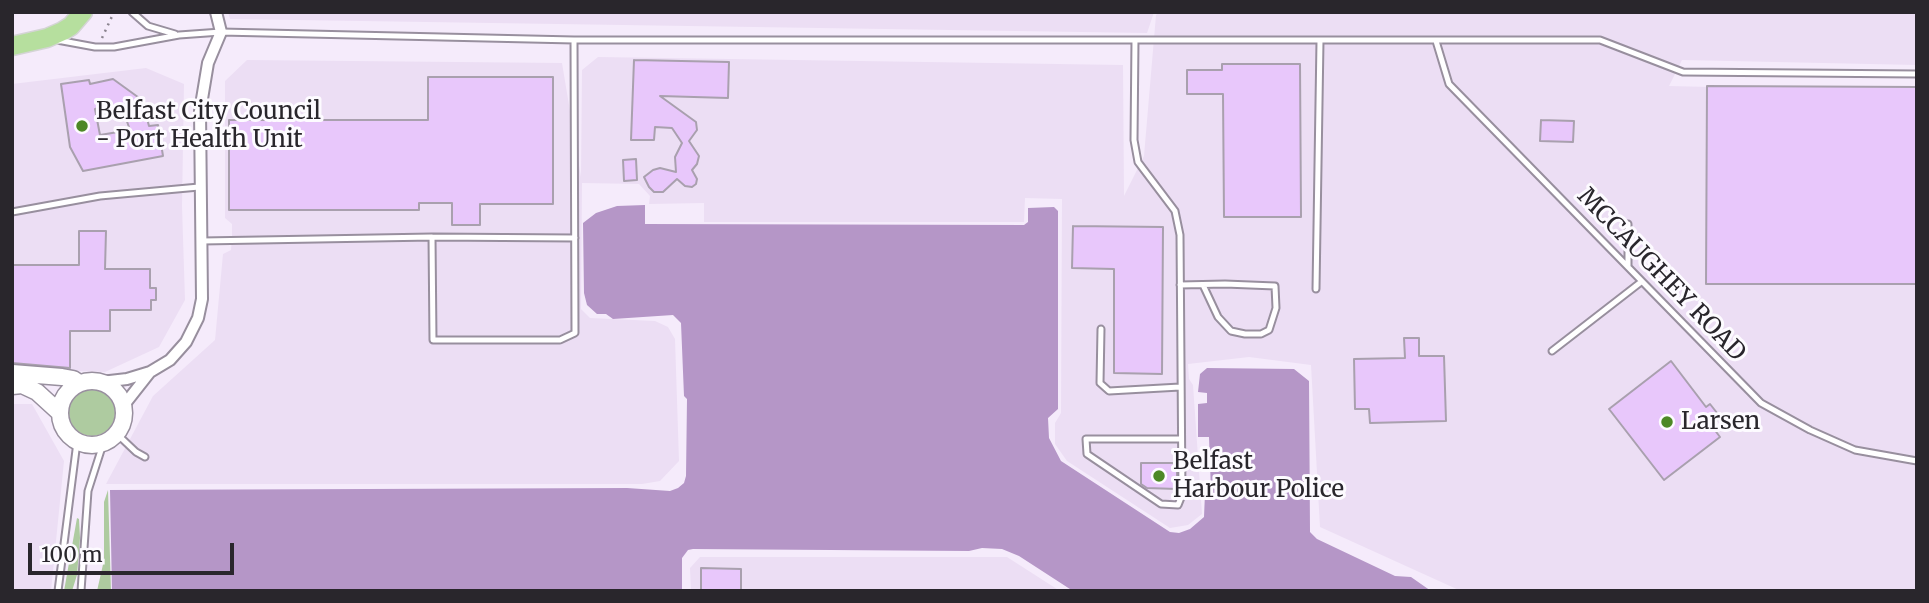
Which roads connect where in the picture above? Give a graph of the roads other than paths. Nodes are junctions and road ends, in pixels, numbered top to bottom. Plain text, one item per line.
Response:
1 (132, 12) edge
2 (216, 12) edge
3 (82, 14) edge
4 (221, 32) junction
5 (178, 35) junction
6 (47, 38) junction
7 (574, 40) junction
8 (1135, 40) junction
9 (1320, 41) junction
10 (1436, 41) junction
11 (12, 46) edge
12 (1917, 74) edge
13 (199, 187) junction
14 (12, 212) edge
15 (1628, 223) dead end
16 (432, 237) junction
17 (575, 239) junction
18 (201, 241) junction
19 (1628, 266) junction
20 (1642, 282) junction
21 (1180, 285) junction
22 (1203, 285) junction
23 (1317, 289) dead end
24 (1101, 329) dead end
25 (1552, 351) dead end
26 (150, 372) junction
27 (12, 373) edge
28 (101, 382) junction
29 (79, 383) junction
30 (12, 386) edge
31 (1180, 387) junction
32 (124, 405) junction
33 (60, 413) junction
34 (117, 434) junction
35 (1180, 439) junction
36 (77, 442) junction
37 (103, 444) junction
38 (145, 457) dead end
39 (1917, 461) edge
40 (58, 591) edge
41 (80, 591) edge

1 - 5 lane
2 - 4 street
3 - 6 main road
4 - 5 lane
4 - 7 lane
4 - 13 street
5 - 6 lane
6 - 11 main road
7 - 8 lane
7 - 17 lane
8 - 9 lane
8 - 21 lane
9 - 10 lane
9 - 23 lane
10 - 12 lane
10 - 19 lane, MCCAUGHEY ROAD
13 - 14 lane
13 - 18 street
15 - 19 lane
16 - 17 lane
16 - 17 lane
16 - 18 lane
18 - 26 street
19 - 20 lane, MCCAUGHEY ROAD
20 - 25 lane
20 - 39 lane, MCCAUGHEY ROAD
21 - 22 lane
21 - 31 lane
22 - 22 lane
24 - 31 lane
26 - 28 street
26 - 32 street
27 - 29 street
28 - 29 street
28 - 32 street
29 - 33 street
30 - 33 street
31 - 35 lane
32 - 34 street
33 - 36 street
34 - 37 street
34 - 38 lane
35 - 35 lane
36 - 37 street
36 - 40 lane
37 - 41 lane

